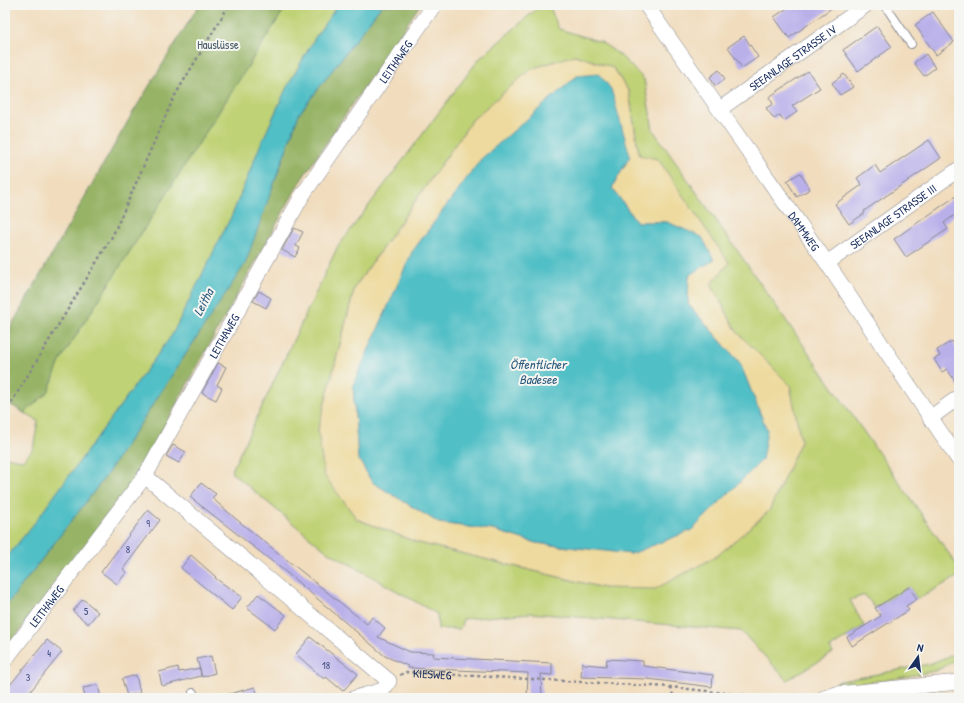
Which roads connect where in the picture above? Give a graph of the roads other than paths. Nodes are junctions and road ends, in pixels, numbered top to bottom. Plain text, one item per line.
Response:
1 (434, 5) edge
2 (646, 5) edge
3 (866, 5) edge
4 (884, 5) edge
5 (911, 44) dead end
6 (720, 109) junction
7 (959, 169) edge
8 (827, 263) junction
9 (959, 397) edge
10 (930, 418) junction
11 (959, 460) edge
12 (145, 476) junction
13 (5, 660) edge
14 (959, 682) edge
15 (355, 698) edge
16 (824, 698) edge

1 - 12 street, LEITHAWEG
2 - 6 street, DAMMWEG
3 - 6 street, SEEANLAGE STRASSE IV
4 - 5 lane
6 - 8 street, DAMMWEG
7 - 8 street, SEEANLAGE STRASSE III
8 - 10 street, DAMMWEG
9 - 10 street
10 - 11 street, DAMMWEG
12 - 13 street, LEITHAWEG
12 - 15 street
14 - 16 street

